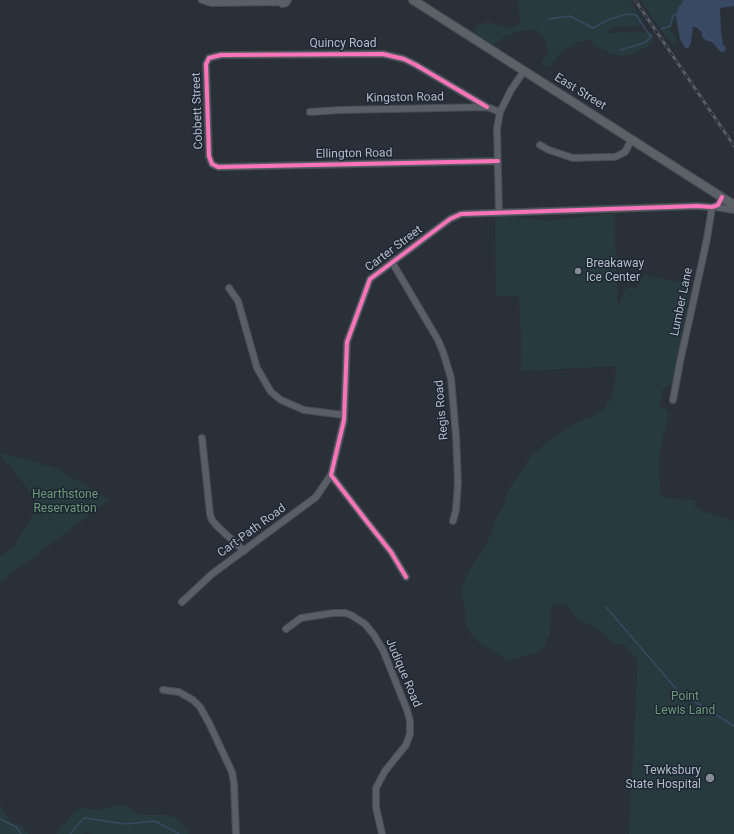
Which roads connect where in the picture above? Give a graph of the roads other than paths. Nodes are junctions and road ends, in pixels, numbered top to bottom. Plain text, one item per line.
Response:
1 (202, 0) edge
2 (288, 0) edge
3 (413, 0) edge
4 (278, 1) edge
5 (209, 58) joint
6 (524, 71) junction
7 (487, 108) junction
8 (310, 112) dead end
9 (500, 112) junction
10 (632, 138) junction
11 (540, 144) dead end
12 (498, 161) junction
13 (212, 164) joint
14 (722, 197) junction
15 (734, 205) edge
16 (714, 207) junction
17 (734, 210) edge
18 (499, 213) junction
19 (392, 262) junction
20 (229, 288) dead end
21 (674, 400) dead end
22 (344, 415) junction
23 (202, 438) dead end
24 (331, 475) junction
25 (453, 521) dead end
26 (244, 551) junction
27 (406, 577) dead end
28 (182, 602) dead end
29 (286, 629) dead end
30 (163, 690) dead end
31 (236, 834) edge
32 (382, 834) edge

1 - 4 street
2 - 4 street
3 - 6 main road, East Street
5 - 7 street, Quincy Road
5 - 13 street, Cobbett Street
6 - 9 street
6 - 10 main road, East Street
7 - 8 street, Kingston Road
7 - 9 street, Kingston Road
9 - 12 street
10 - 11 street
10 - 14 main road, East Street
12 - 13 street, Ellington Road
12 - 18 street
14 - 15 main road, East Street
14 - 16 street
16 - 17 street, Carter Street
16 - 18 street, Carter Street
16 - 21 street, Lumber Lane
18 - 19 street, Carter Street
19 - 22 street, Carter Street
19 - 25 street, Regis Road
20 - 22 street
22 - 24 street, Carter Street
23 - 26 street
24 - 26 street, Cart-Path Road
24 - 27 street
26 - 28 street, Cart-Path Road
29 - 32 street, Judique Road
30 - 31 street

